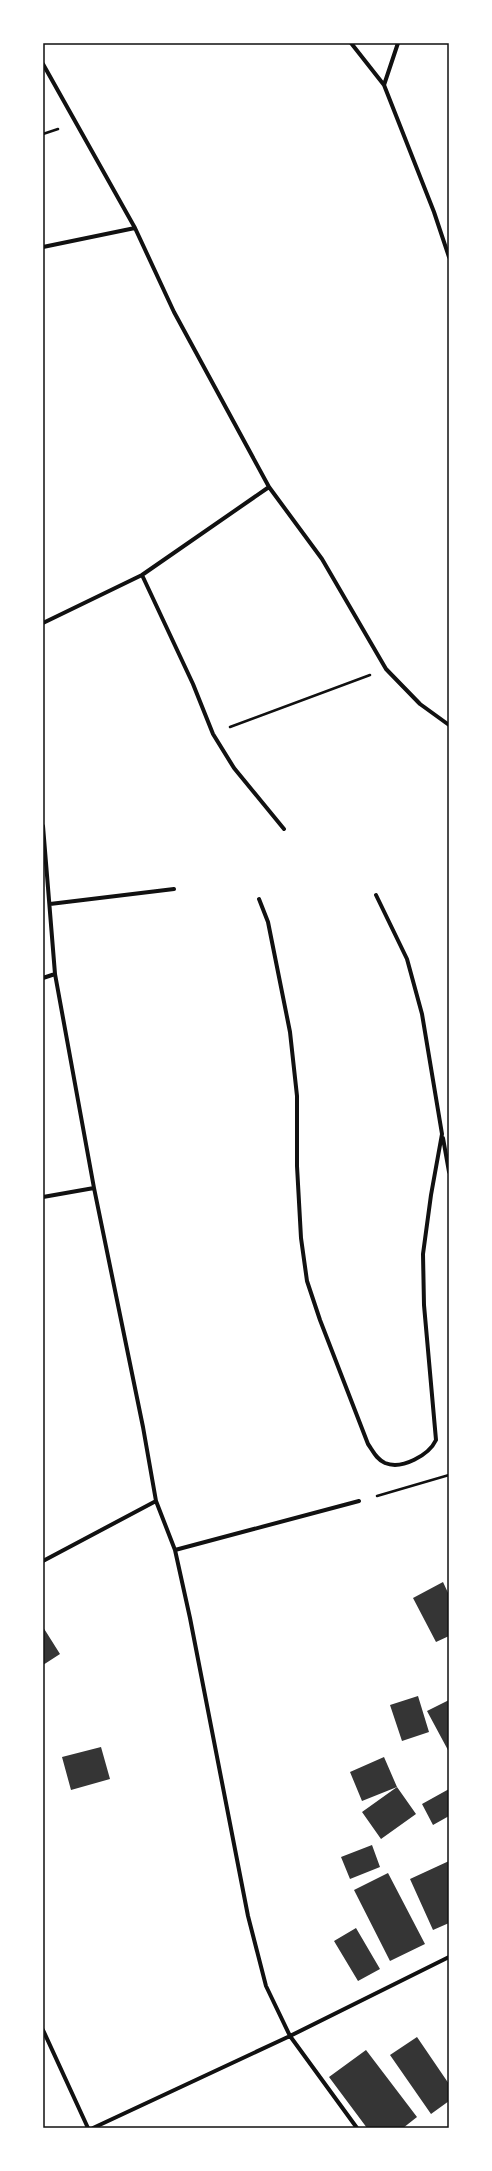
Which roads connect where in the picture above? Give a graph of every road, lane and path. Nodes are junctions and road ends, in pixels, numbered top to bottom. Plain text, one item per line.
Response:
1 (351, 43) edge
2 (398, 43) edge
3 (43, 64) edge
4 (384, 85) junction
5 (134, 228) junction
6 (43, 247) edge
7 (449, 257) edge
8 (269, 487) junction
9 (142, 575) junction
10 (43, 623) edge
11 (386, 669) junction
12 (449, 725) edge
13 (213, 734) junction
14 (43, 826) edge
15 (284, 829) dead end
16 (174, 888) dead end
17 (376, 895) dead end
18 (259, 899) dead end
19 (50, 904) junction
20 (55, 974) junction
21 (43, 978) edge
22 (442, 1134) junction
23 (449, 1172) edge
24 (94, 1188) junction
25 (43, 1197) edge
26 (449, 1476) edge
27 (156, 1501) junction
28 (359, 1501) joint
29 (175, 1550) junction
30 (43, 1561) edge
31 (449, 1957) edge
32 (43, 2030) edge
33 (290, 2036) junction
34 (88, 2128) edge
35 (93, 2128) edge
36 (356, 2128) edge

1 - 4 street
2 - 4 street
3 - 5 street
4 - 7 street
5 - 6 street
5 - 8 street
8 - 9 street
8 - 11 street
9 - 10 street
9 - 13 street
11 - 12 street
11 - 13 path
13 - 15 street
14 - 19 street
16 - 19 street
17 - 22 street
18 - 22 street
19 - 20 street
20 - 21 street
20 - 24 street
22 - 23 street
24 - 25 street
24 - 27 street
26 - 28 path
27 - 29 street
27 - 30 street
28 - 29 street
29 - 33 street
31 - 33 street
32 - 34 street
33 - 35 street
33 - 36 street

